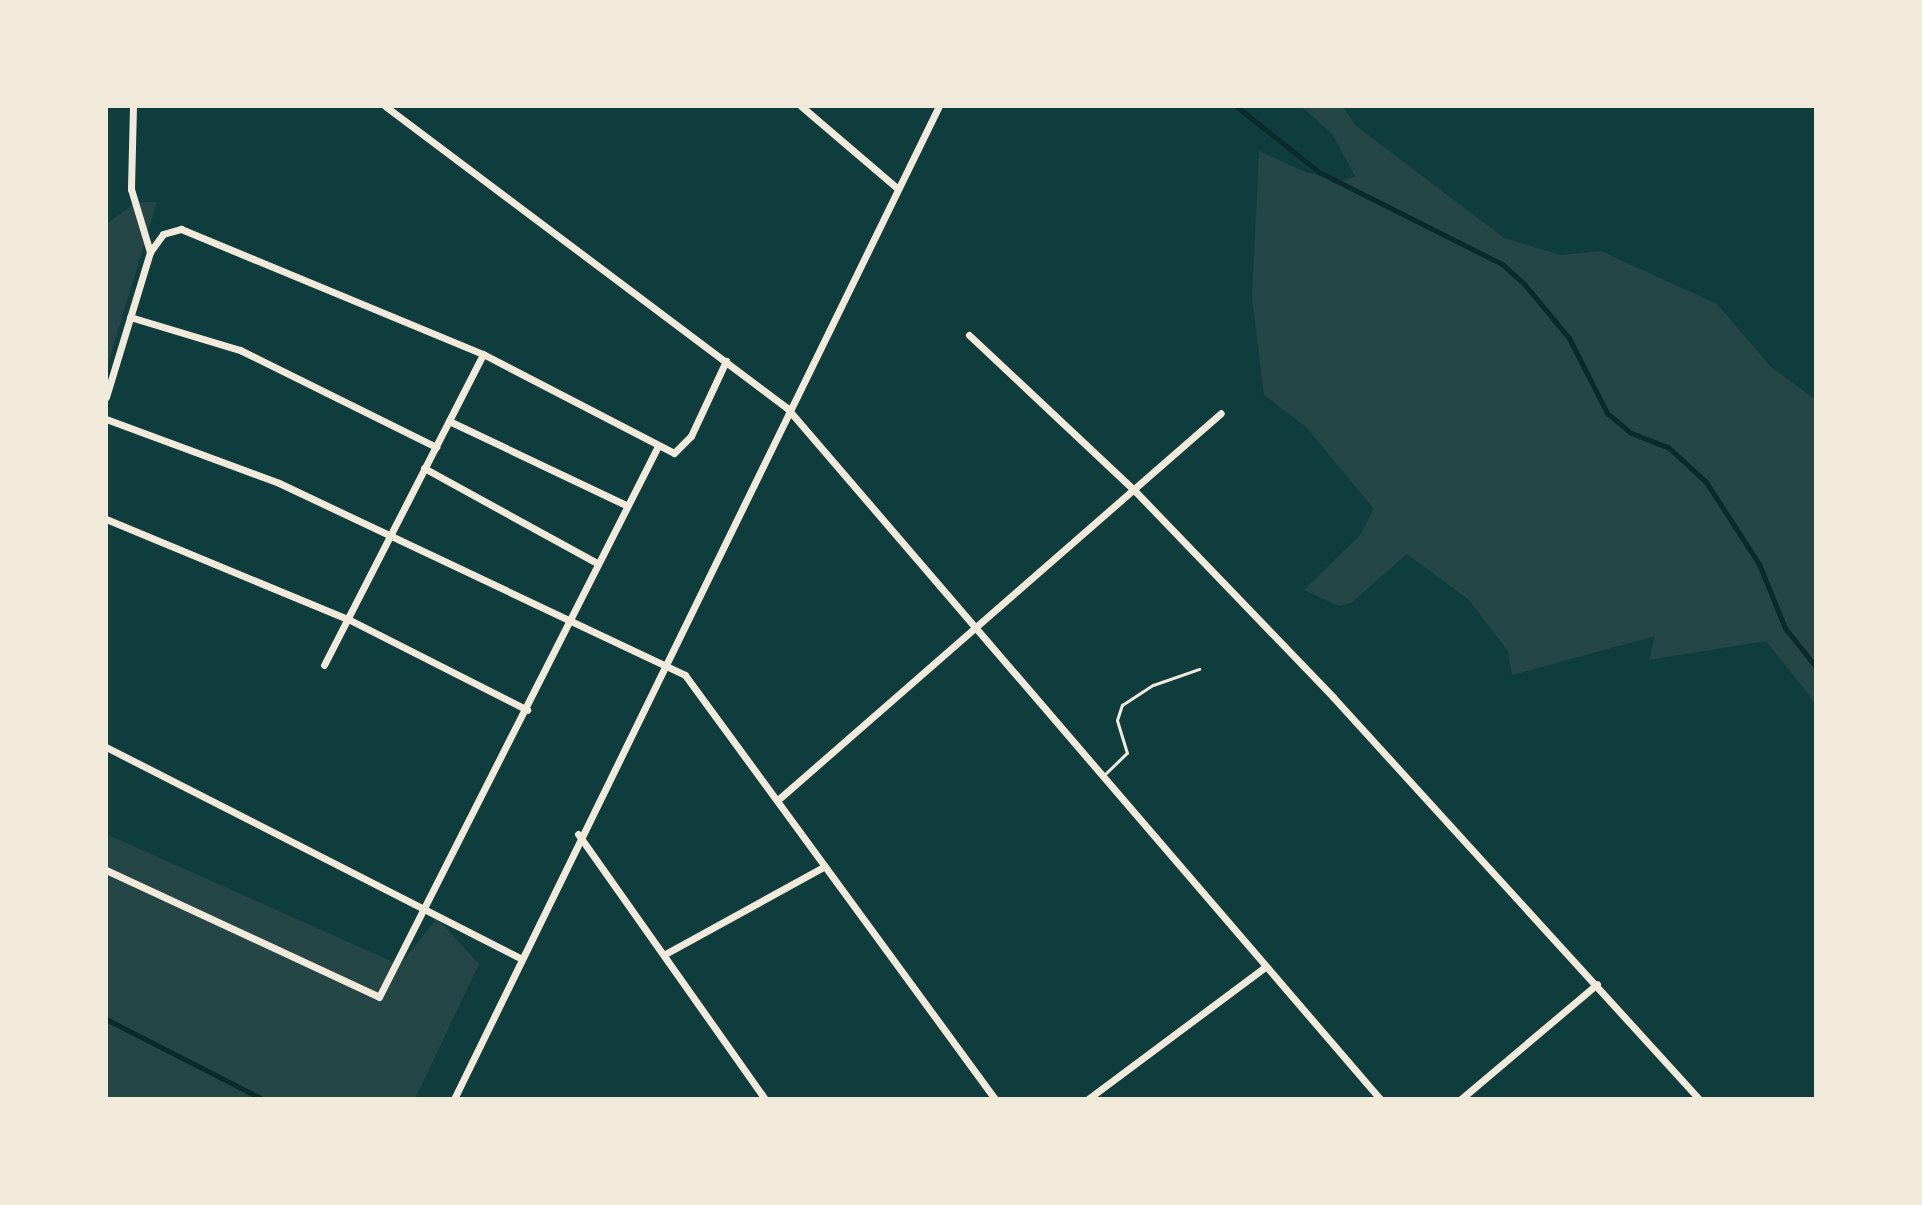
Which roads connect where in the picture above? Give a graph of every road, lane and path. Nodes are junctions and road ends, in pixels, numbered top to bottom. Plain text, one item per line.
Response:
1 (133, 106) edge
2 (385, 106) edge
3 (801, 106) edge
4 (939, 106) edge
5 (897, 188) junction
6 (150, 252) junction
7 (130, 317) junction
8 (969, 335) dead end
9 (483, 354) junction
10 (726, 361) junction
11 (106, 397) edge
12 (787, 408) junction
13 (1221, 413) dead end
14 (106, 419) edge
15 (449, 421) junction
16 (658, 446) junction
17 (436, 447) junction
18 (424, 468) junction
19 (1135, 491) junction
20 (624, 504) junction
21 (106, 519) edge
22 (389, 538) junction
23 (595, 562) junction
24 (348, 619) junction
25 (569, 624) junction
26 (979, 626) junction
27 (668, 664) junction
28 (324, 665) dead end
29 (1199, 669) dead end
30 (527, 710) junction
31 (106, 747) edge
32 (1102, 776) junction
33 (780, 798) junction
34 (578, 834) junction
35 (825, 866) junction
36 (106, 870) edge
37 (424, 911) junction
38 (667, 953) junction
39 (520, 958) junction
40 (1264, 968) junction
41 (1597, 984) junction
42 (454, 1099) edge
43 (765, 1099) edge
44 (995, 1099) edge
45 (1088, 1099) edge
46 (1380, 1099) edge
47 (1461, 1099) edge
48 (1699, 1099) edge

1 - 6 street
2 - 10 street
3 - 5 street
4 - 5 street
5 - 12 street
6 - 7 street
6 - 9 street
7 - 11 street
7 - 17 street
8 - 19 street
9 - 15 street
9 - 16 street
10 - 12 street
10 - 16 street
12 - 26 street
12 - 27 street
13 - 19 street
14 - 22 street
15 - 17 street
15 - 20 street
16 - 20 street
17 - 18 street
18 - 22 street
18 - 23 street
19 - 26 street
19 - 41 street
20 - 23 street
21 - 24 street
22 - 24 street
22 - 25 street
23 - 25 street
24 - 28 street
24 - 30 street
25 - 27 street
25 - 30 street
26 - 32 street
26 - 33 street
27 - 33 street
27 - 34 street
29 - 32 lane
30 - 37 street
31 - 37 street
32 - 40 street
33 - 35 street
34 - 38 street
34 - 39 street
35 - 38 street
35 - 44 street
36 - 37 street
37 - 39 street
38 - 43 street
39 - 42 street
40 - 45 street
40 - 46 street
41 - 47 street
41 - 48 street

